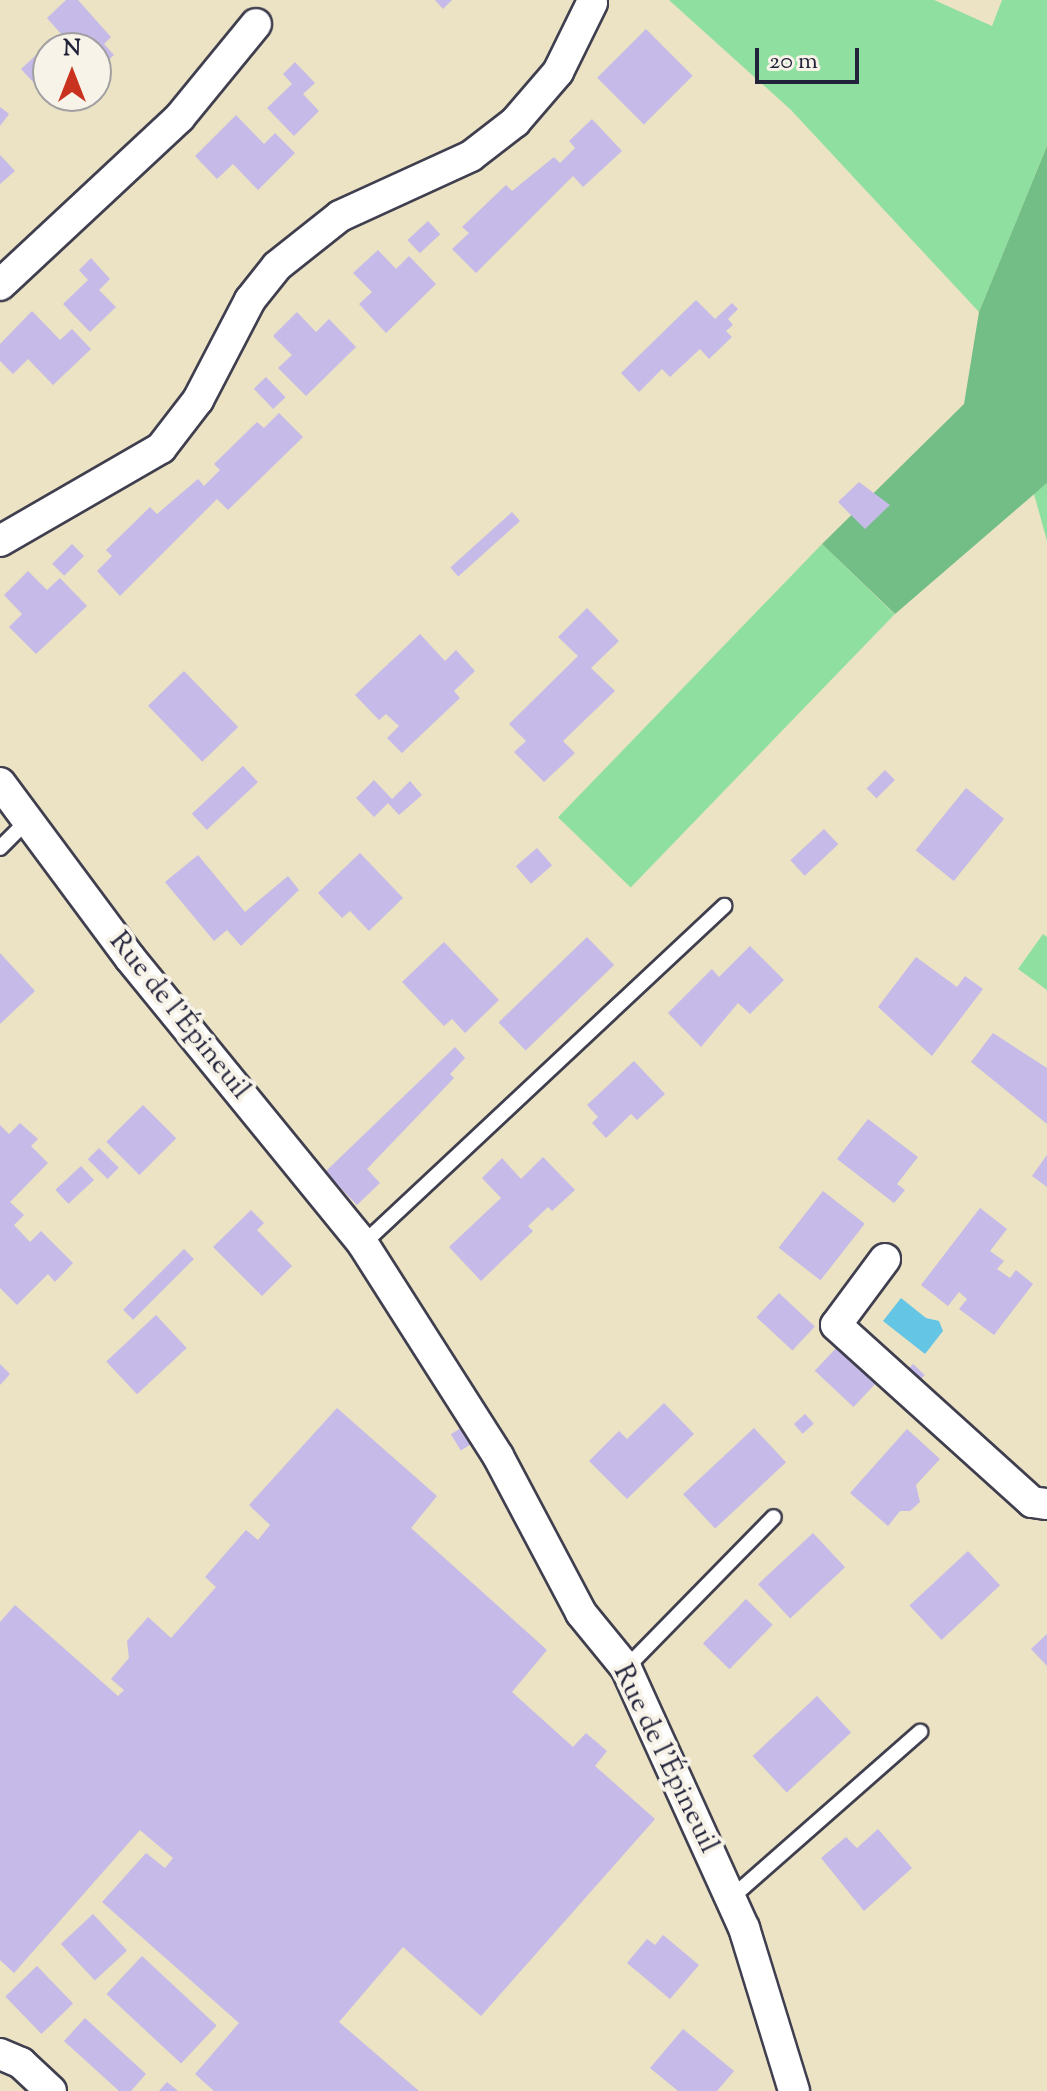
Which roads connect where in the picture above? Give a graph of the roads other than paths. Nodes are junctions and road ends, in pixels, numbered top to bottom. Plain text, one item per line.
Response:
1 (593, 2) edge
2 (256, 24) dead end
3 (0, 285) edge
4 (0, 541) edge
5 (0, 783) edge
6 (26, 822) junction
7 (0, 848) edge
8 (724, 906) dead end
9 (363, 1244) junction
10 (885, 1259) dead end
11 (1047, 1504) edge
12 (774, 1517) dead end
13 (626, 1668) junction
14 (920, 1732) dead end
15 (731, 1898) junction
16 (0, 2054) edge
17 (51, 2091) edge
18 (794, 2091) edge

1 - 4 street
2 - 3 street
5 - 6 street, Rue de l'Épineuil
6 - 7 lane
6 - 9 street, Rue de l'Épineuil
8 - 9 lane
9 - 13 street, Rue de l'Épineuil
10 - 11 street
12 - 13 lane
13 - 15 street, Rue de l'Épineuil
14 - 15 lane
15 - 18 street, Rue de l'Épineuil
16 - 17 street

